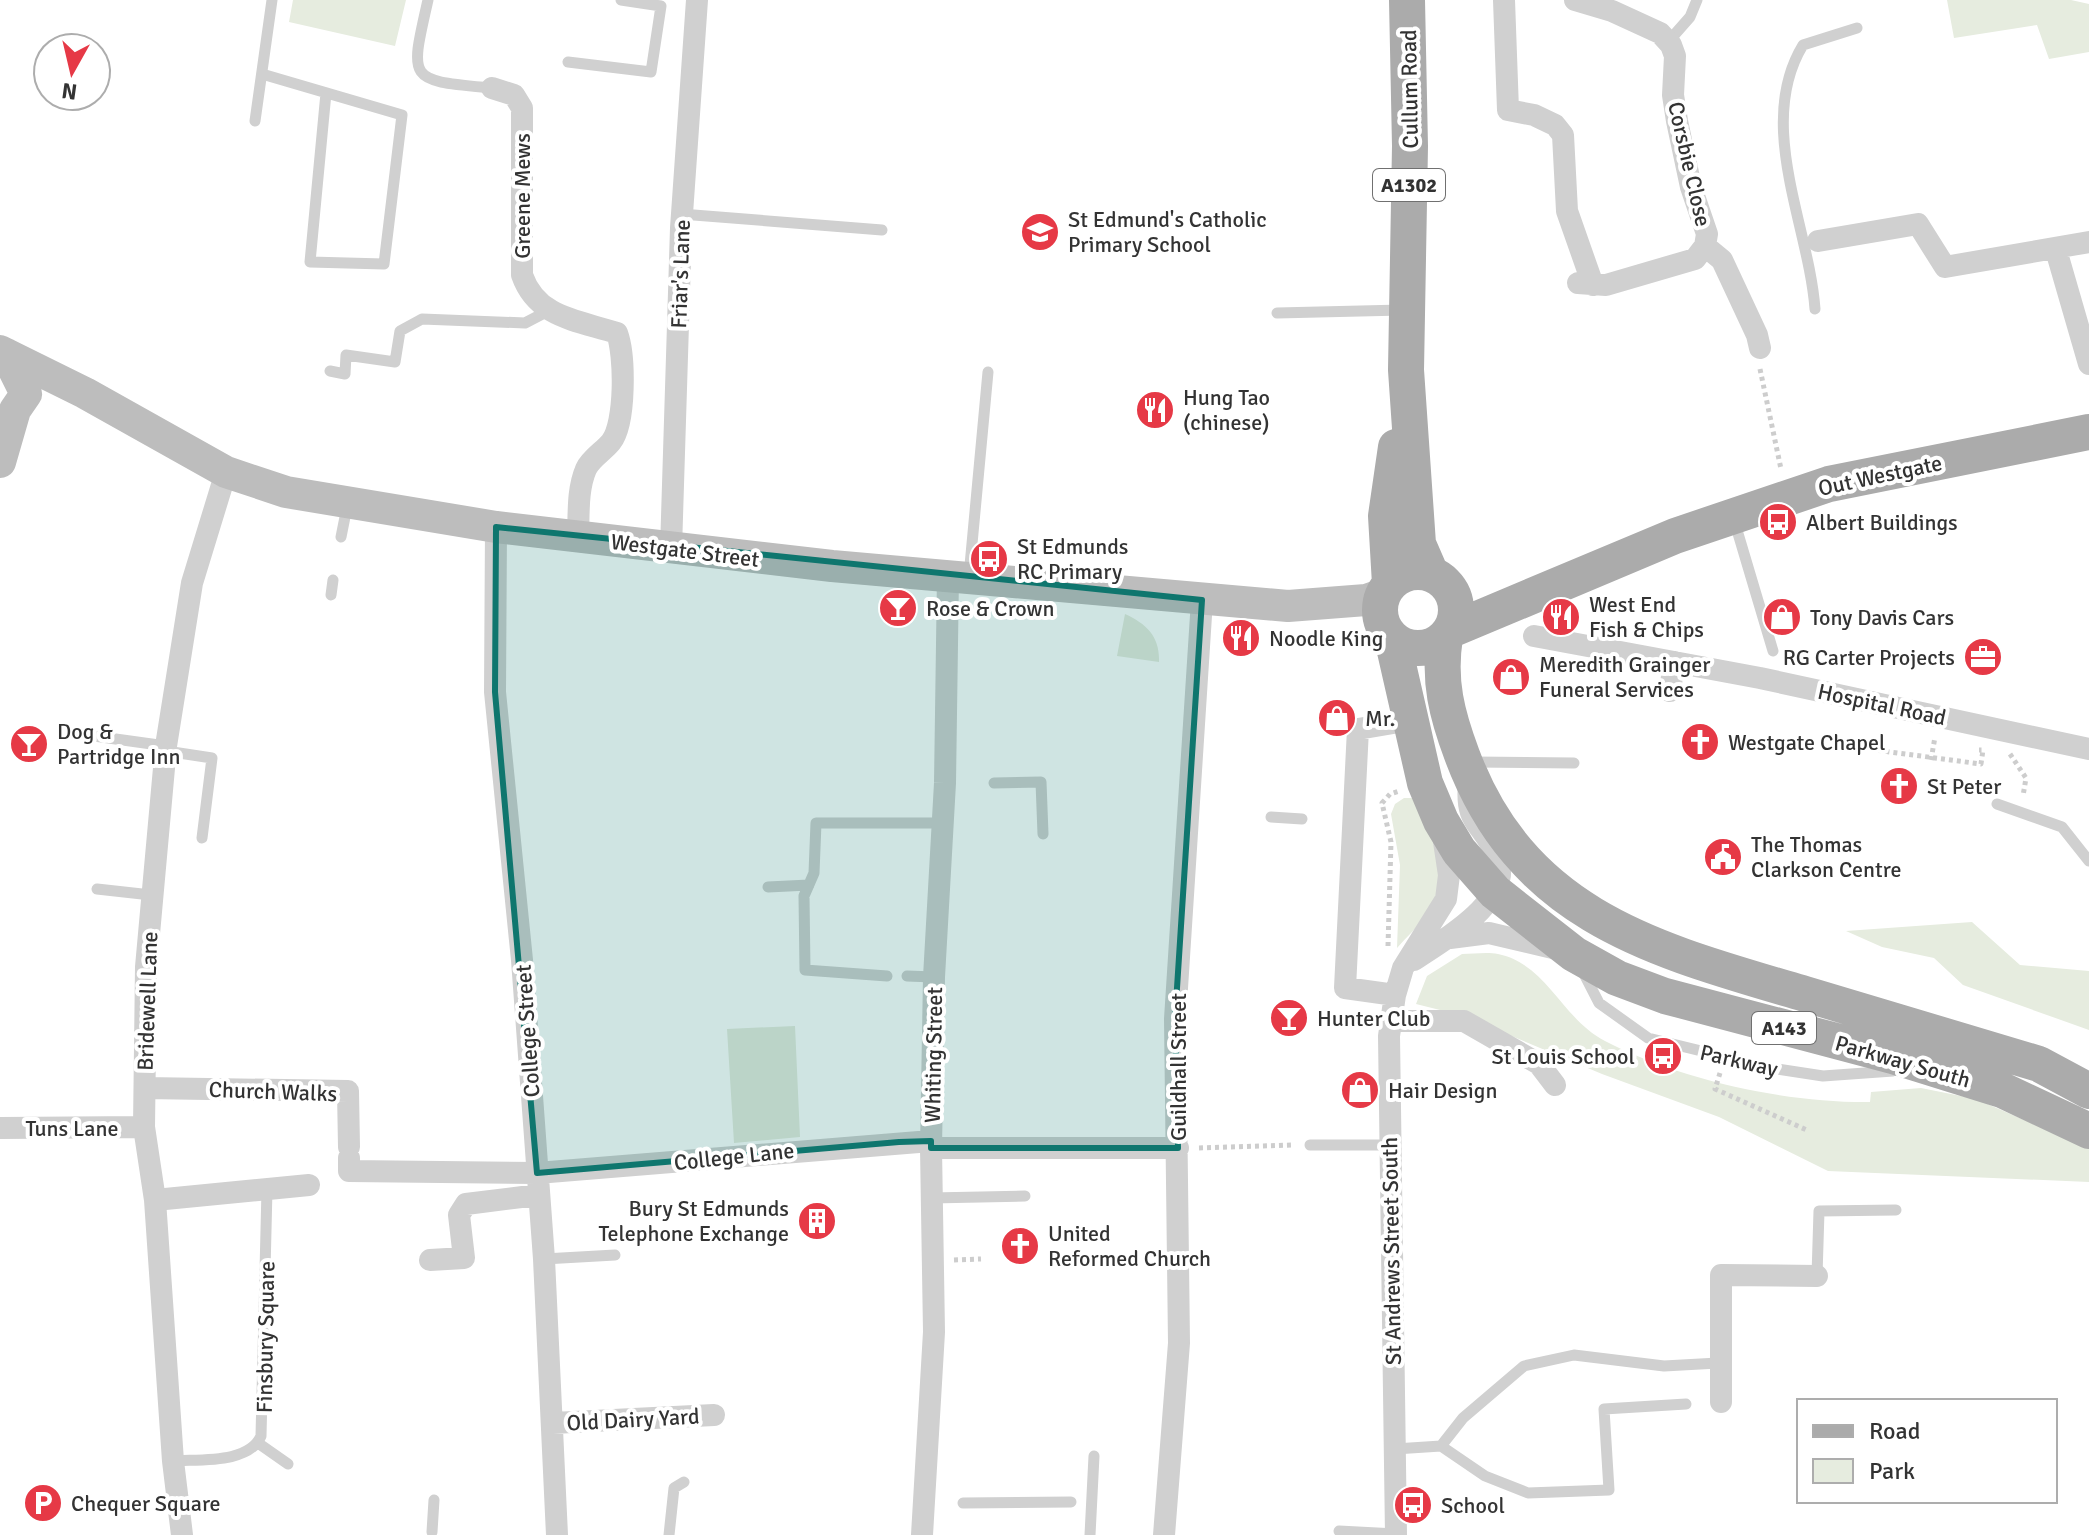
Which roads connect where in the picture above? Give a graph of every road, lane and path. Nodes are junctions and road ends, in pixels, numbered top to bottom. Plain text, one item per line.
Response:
1 (272, 0) edge
2 (428, 0) edge
3 (621, 0) edge
4 (697, 0) edge
5 (1407, 0) edge
6 (1504, 0) edge
7 (1575, 0) edge
8 (1697, 0) edge
9 (1857, 28) dead end
10 (1668, 42) junction
11 (568, 62) dead end
12 (262, 74) junction
13 (492, 88) joint
14 (326, 93) junction
15 (255, 121) dead end
16 (681, 214) junction
17 (882, 230) dead end
18 (2089, 242) edge
19 (1705, 246) junction
20 (1812, 246) junction
21 (2056, 250) junction
22 (1815, 309) dead end
23 (1407, 310) junction
24 (548, 311) junction
25 (1277, 313) dead end
26 (1760, 348) joint
27 (3, 353) edge
28 (2089, 364) edge
29 (1406, 370) junction
30 (330, 371) dead end
31 (988, 372) dead end
32 (85, 393) junction
33 (26, 394) junction
34 (2089, 432) edge
35 (0, 462) edge
36 (226, 472) junction
37 (1788, 496) junction
38 (347, 502) junction
39 (1732, 516) junction
40 (496, 527) junction
41 (1675, 536) junction
42 (341, 537) dead end
43 (578, 537) junction
44 (671, 549) junction
45 (958, 576) junction
46 (333, 580) dead end
47 (1440, 581) junction
48 (331, 595) dead end
49 (1202, 600) junction
50 (1387, 611) junction
51 (1448, 634) junction
52 (1534, 636) dead end
53 (1773, 651) dead end
54 (1674, 662) junction
55 (1670, 691) dead end
56 (1411, 720) junction
57 (94, 736) dead end
58 (1822, 743) dead end
59 (1946, 743) dead end
60 (166, 748) junction
61 (1971, 748) dead end
62 (2089, 749) edge
63 (1932, 758) junction
64 (1574, 763) dead end
65 (1468, 768) junction
66 (994, 783) dead end
67 (1382, 803) dead end
68 (1997, 804) dead end
69 (1271, 817) dead end
70 (1302, 819) dead end
71 (1441, 821) junction
72 (942, 823) junction
73 (1043, 834) dead end
74 (202, 838) dead end
75 (2089, 861) edge
76 (809, 885) junction
77 (768, 887) dead end
78 (97, 889) dead end
79 (1495, 892) junction
80 (151, 895) junction
81 (1445, 939) junction
82 (1574, 954) junction
83 (1398, 961) junction
84 (887, 976) dead end
85 (907, 976) dead end
86 (934, 977) junction
87 (1395, 995) junction
88 (1391, 1021) junction
89 (1725, 1058) junction
90 (1946, 1073) junction
91 (1555, 1085) dead end
92 (145, 1088) junction
93 (2089, 1091) edge
94 (144, 1127) junction
95 (0, 1128) edge
96 (1809, 1131) dead end
97 (2089, 1131) edge
98 (931, 1145) junction
99 (1310, 1145) joint
100 (1388, 1145) junction
101 (1178, 1148) junction
102 (537, 1184) junction
103 (309, 1185) dead end
104 (267, 1189) junction
105 (1025, 1196) dead end
106 (931, 1198) junction
107 (155, 1200) junction
108 (1896, 1210) dead end
109 (615, 1255) dead end
110 (544, 1259) junction
111 (430, 1260) dead end
112 (1817, 1276) joint
113 (1718, 1363) junction
114 (1721, 1402) dead end
115 (1686, 1404) dead end
116 (714, 1415) dead end
117 (553, 1423) junction
118 (258, 1443) junction
119 (1441, 1446) junction
120 (1395, 1449) junction
121 (1094, 1456) dead end
122 (173, 1461) junction
123 (288, 1464) dead end
124 (684, 1482) dead end
125 (434, 1500) dead end
126 (1071, 1502) dead end
127 (963, 1503) dead end
128 (1339, 1531) dead end
129 (432, 1532) dead end
130 (1396, 1534) edge
131 (182, 1535) edge
132 (557, 1535) edge
133 (669, 1535) edge
134 (922, 1535) edge
135 (1090, 1535) edge
136 (1164, 1535) edge

1 - 12 lane
2 - 13 lane
3 - 11 lane
4 - 16 street, Friar's Lane
5 - 23 main road, Cullum Road / A1302
6 - 19 street, Corsbie Close
7 - 10 street
8 - 10 lane
9 - 20 lane
10 - 19 street, Corsbie Close
12 - 14 lane
12 - 15 lane
13 - 24 street, Greene Mews
14 - 14 lane
16 - 17 lane
16 - 44 street, Friar's Lane
18 - 21 street
19 - 26 street, Corsbie Close
20 - 21 street
20 - 22 lane
21 - 28 street
23 - 25 lane
23 - 29 main road, Cullum Road / A1302
24 - 30 lane
24 - 43 street
26 - 37 path
27 - 32 street, Westgate Street
27 - 33 street
29 - 47 main road, Cullum Road / A1302
29 - 50 main road, Cullum Road / A1302
31 - 45 lane
32 - 33 street, Westgate Street
32 - 36 street, Westgate Street
33 - 35 street
34 - 37 main road, Out Westgate
36 - 38 street, Westgate Street
36 - 60 street, Bridewell Lane
37 - 39 main road, Out Westgate
38 - 40 street, Westgate Street
38 - 42 lane
39 - 41 main road, Out Westgate
39 - 53 lane
40 - 43 street, Westgate Street
40 - 102 street, College Street
41 - 47 main road, Out Westgate
41 - 51 main road, Out Westgate
43 - 44 street, Westgate Street
44 - 45 street, Westgate Street
45 - 49 street, Westgate Street
45 - 72 street, Whiting Street
46 - 48 lane
47 - 50 main road
47 - 51 main road, A143
49 - 50 street, Westgate Street
49 - 101 street, Guildhall Street
50 - 51 main road
50 - 56 main road, Parkway South / A143
51 - 65 main road, Parkway South / A143
52 - 54 street, Hospital Road
54 - 55 street
54 - 62 street, Hospital Road
56 - 71 main road, Parkway South / A143
56 - 87 street
57 - 60 lane
58 - 63 path
59 - 63 path
60 - 74 lane
60 - 80 street, Bridewell Lane
61 - 63 path
64 - 65 lane
65 - 79 street
65 - 93 main road, Parkway South / A143
66 - 73 lane
67 - 83 path
68 - 75 lane
69 - 70 lane
71 - 79 main road, Parkway South / A143
71 - 83 street, St Andrews Street South
72 - 76 lane
72 - 86 street, Whiting Street
76 - 77 lane
76 - 84 lane
78 - 80 lane
79 - 81 street
79 - 82 main road, Parkway South / A143
80 - 92 street, Bridewell Lane
81 - 82 street
81 - 83 street
82 - 89 lane, Parkway
82 - 90 main road, Parkway South / A143
83 - 87 street, St Andrews Street South
85 - 86 lane
86 - 98 street, Whiting Street
87 - 88 street, St Andrews Street South
88 - 91 street
88 - 100 street, St Andrews Street South
89 - 90 lane, Parkway
89 - 96 path
90 - 97 main road, Parkway South / A143
92 - 94 street, Bridewell Lane
92 - 102 street, Church Walks
94 - 95 street, Tuns Lane
94 - 107 street, Bridewell Lane
98 - 101 street, College Lane
98 - 102 street, College Lane
98 - 106 street, Whiting Street
99 - 100 lane
99 - 101 path
100 - 120 street, St Andrews Street South
101 - 136 street, Guildhall Street
102 - 110 street, College Street
102 - 111 street
103 - 104 street
104 - 107 street
104 - 118 lane, Finsbury Square
105 - 106 lane
106 - 134 street, Whiting Street
107 - 122 street, Bridewell Lane
108 - 112 lane
109 - 110 lane
110 - 117 street, College Street
112 - 113 street
113 - 114 street
113 - 119 lane
115 - 119 lane
116 - 117 street, Old Dairy Yard
117 - 132 street, College Street
118 - 122 lane, Finsbury Square
118 - 123 lane
119 - 120 lane
120 - 130 street, St Andrews Street South
121 - 135 lane
122 - 131 street, Bridewell Lane
124 - 133 lane
125 - 129 lane
126 - 127 lane
128 - 130 lane

